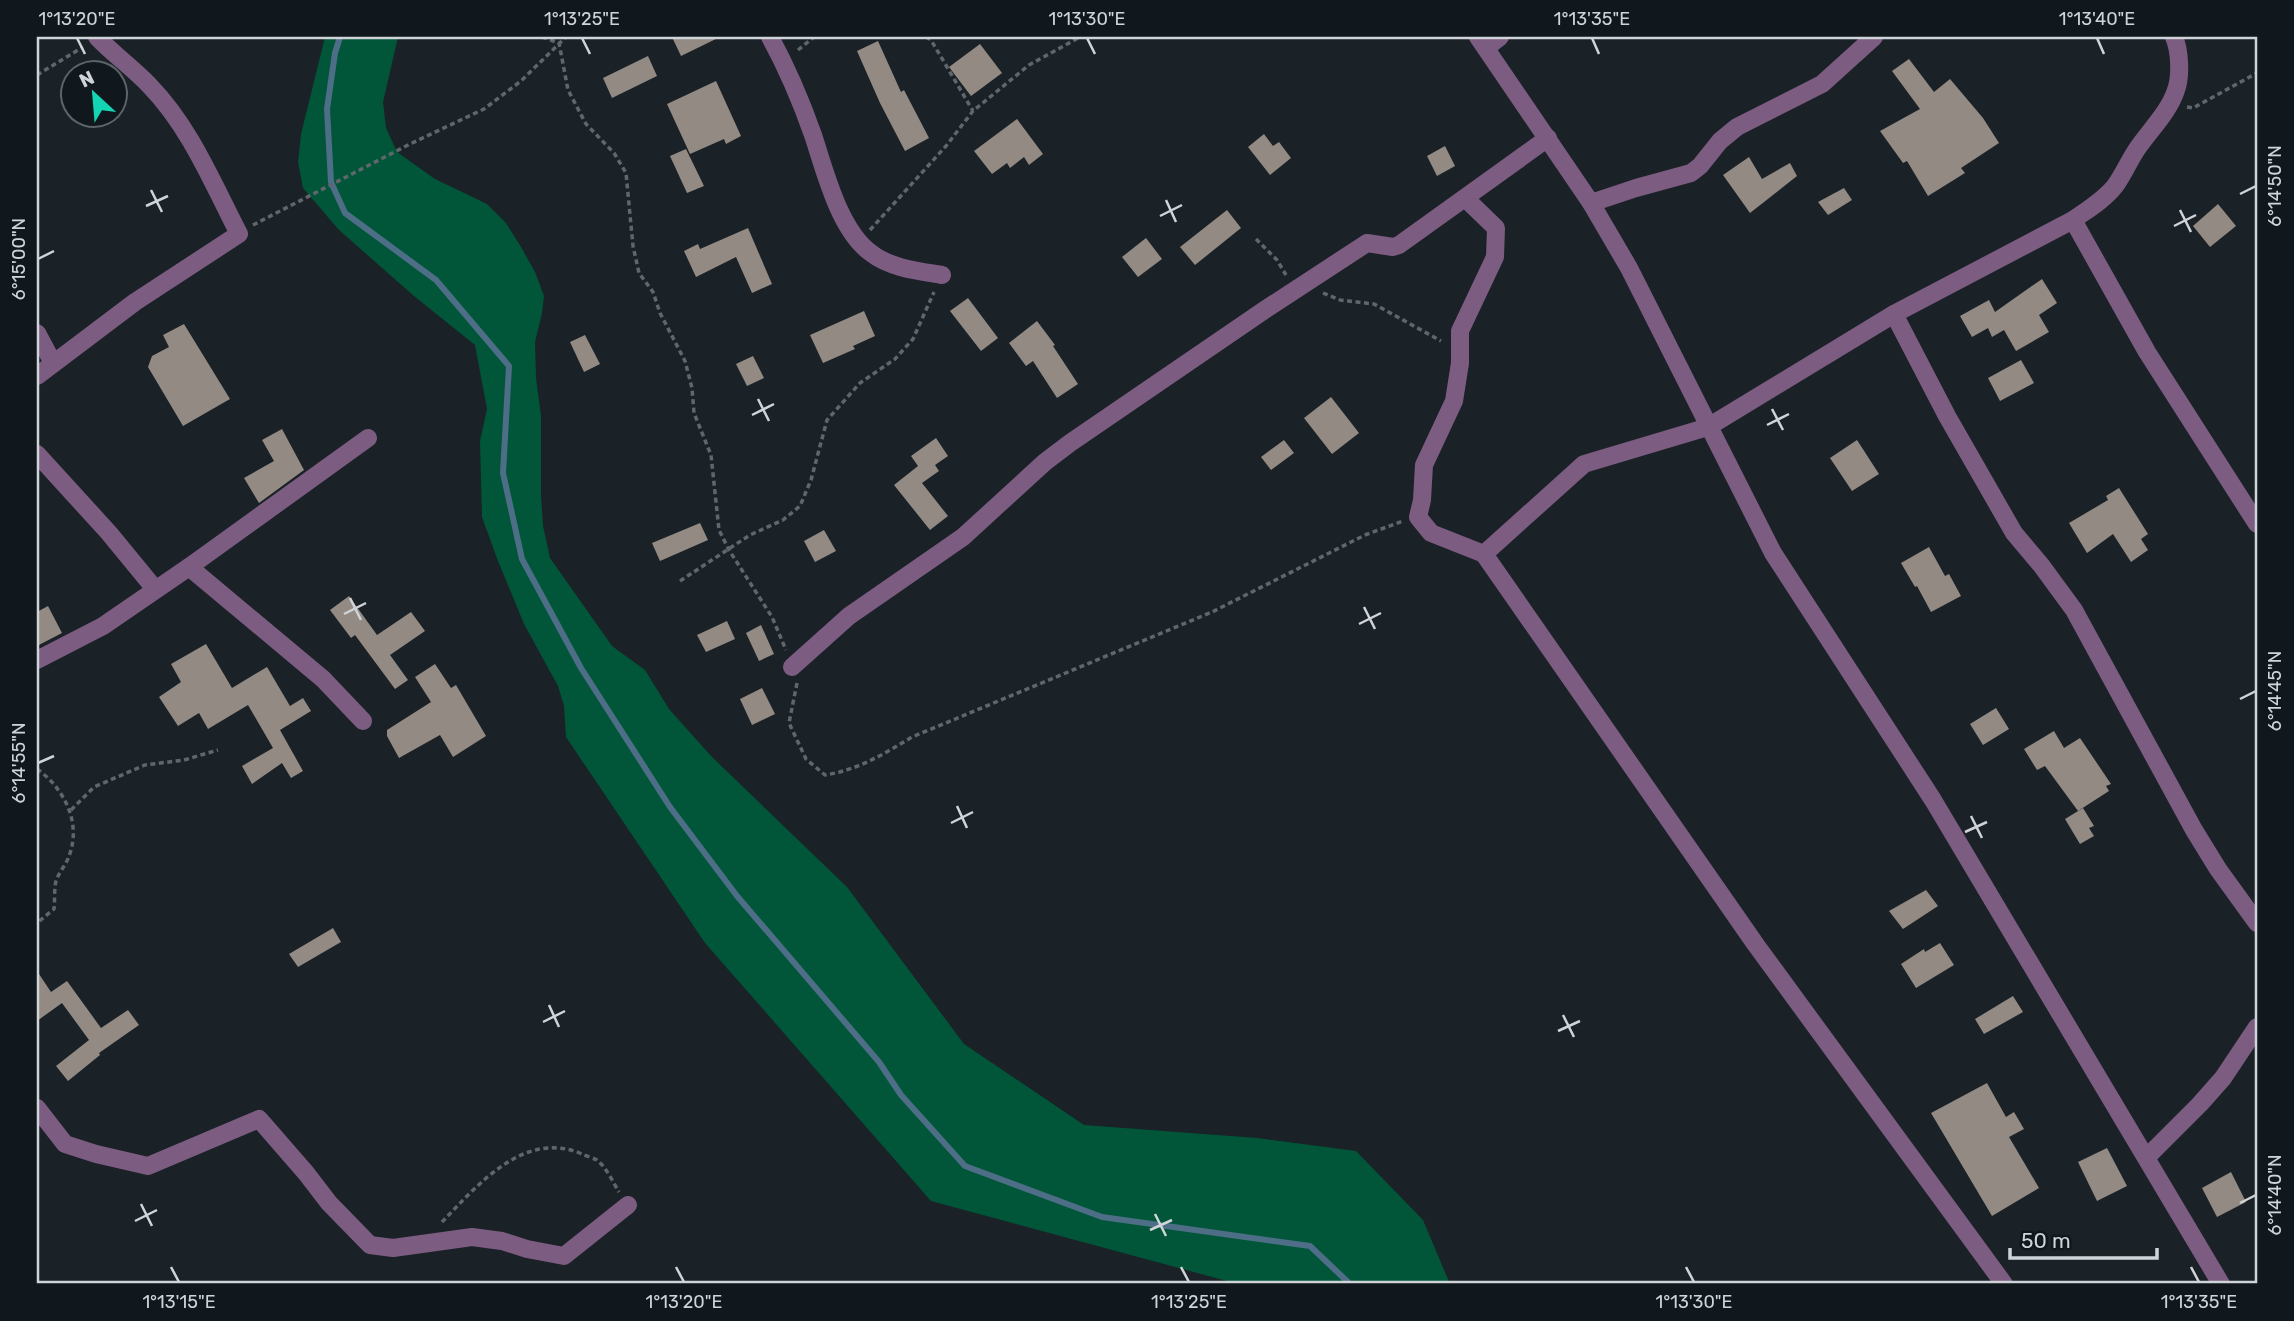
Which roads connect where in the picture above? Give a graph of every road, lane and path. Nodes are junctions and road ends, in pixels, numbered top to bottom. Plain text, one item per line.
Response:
1 (542, 37) edge
2 (566, 37) edge
3 (770, 37) edge
4 (926, 37) edge
5 (1080, 37) edge
6 (1874, 37) edge
7 (2175, 37) edge
8 (97, 38) edge
9 (1488, 40) edge
10 (559, 43) junction
11 (2257, 74) edge
12 (37, 75) edge
13 (2168, 106) junction
14 (973, 111) junction
15 (1548, 138) junction
16 (1466, 199) junction
17 (1591, 203) junction
18 (2073, 220) junction
19 (239, 234) junction
20 (1256, 239) dead end
21 (859, 242) junction
22 (942, 275) joint
23 (1303, 284) junction
24 (1894, 314) junction
25 (37, 333) edge
26 (53, 363) junction
27 (1460, 363) junction
28 (37, 376) edge
29 (1708, 427) junction
30 (368, 438) dead end
31 (37, 454) edge
32 (1418, 517) junction
33 (2257, 524) edge
34 (729, 550) junction
35 (1484, 554) junction
36 (189, 567) junction
37 (680, 581) dead end
38 (155, 589) junction
39 (37, 660) edge
40 (792, 667) junction
41 (363, 721) dead end
42 (218, 750) dead end
43 (37, 769) edge
44 (71, 810) junction
45 (37, 923) edge
46 (2257, 923) edge
47 (2257, 1027) edge
48 (37, 1108) edge
49 (2147, 1157) junction
50 (628, 1205) joint
51 (413, 1246) junction
52 (2004, 1284) edge
53 (2221, 1284) edge

1 - 10 path
2 - 10 path
3 - 21 street
4 - 14 path
5 - 14 path
6 - 17 street
7 - 13 street
8 - 12 path
8 - 19 street
9 - 15 street
10 - 19 path
10 - 34 path
11 - 13 path
13 - 18 street
14 - 21 path
15 - 16 street
15 - 17 street
16 - 23 street
16 - 27 street
17 - 29 street
18 - 24 street
18 - 33 street
19 - 26 street
20 - 23 path
21 - 22 street
22 - 34 path
23 - 27 path
23 - 40 street
24 - 29 street
24 - 46 street
25 - 26 street
26 - 28 street
27 - 32 street
29 - 35 street
29 - 49 street
30 - 36 street
31 - 38 street
32 - 35 street
32 - 40 path
34 - 37 path
34 - 40 path
35 - 52 street
36 - 38 street
36 - 41 street
38 - 39 street
42 - 44 path
43 - 44 path
44 - 45 path
47 - 49 street
48 - 51 street
49 - 53 street
50 - 51 street
50 - 51 path

